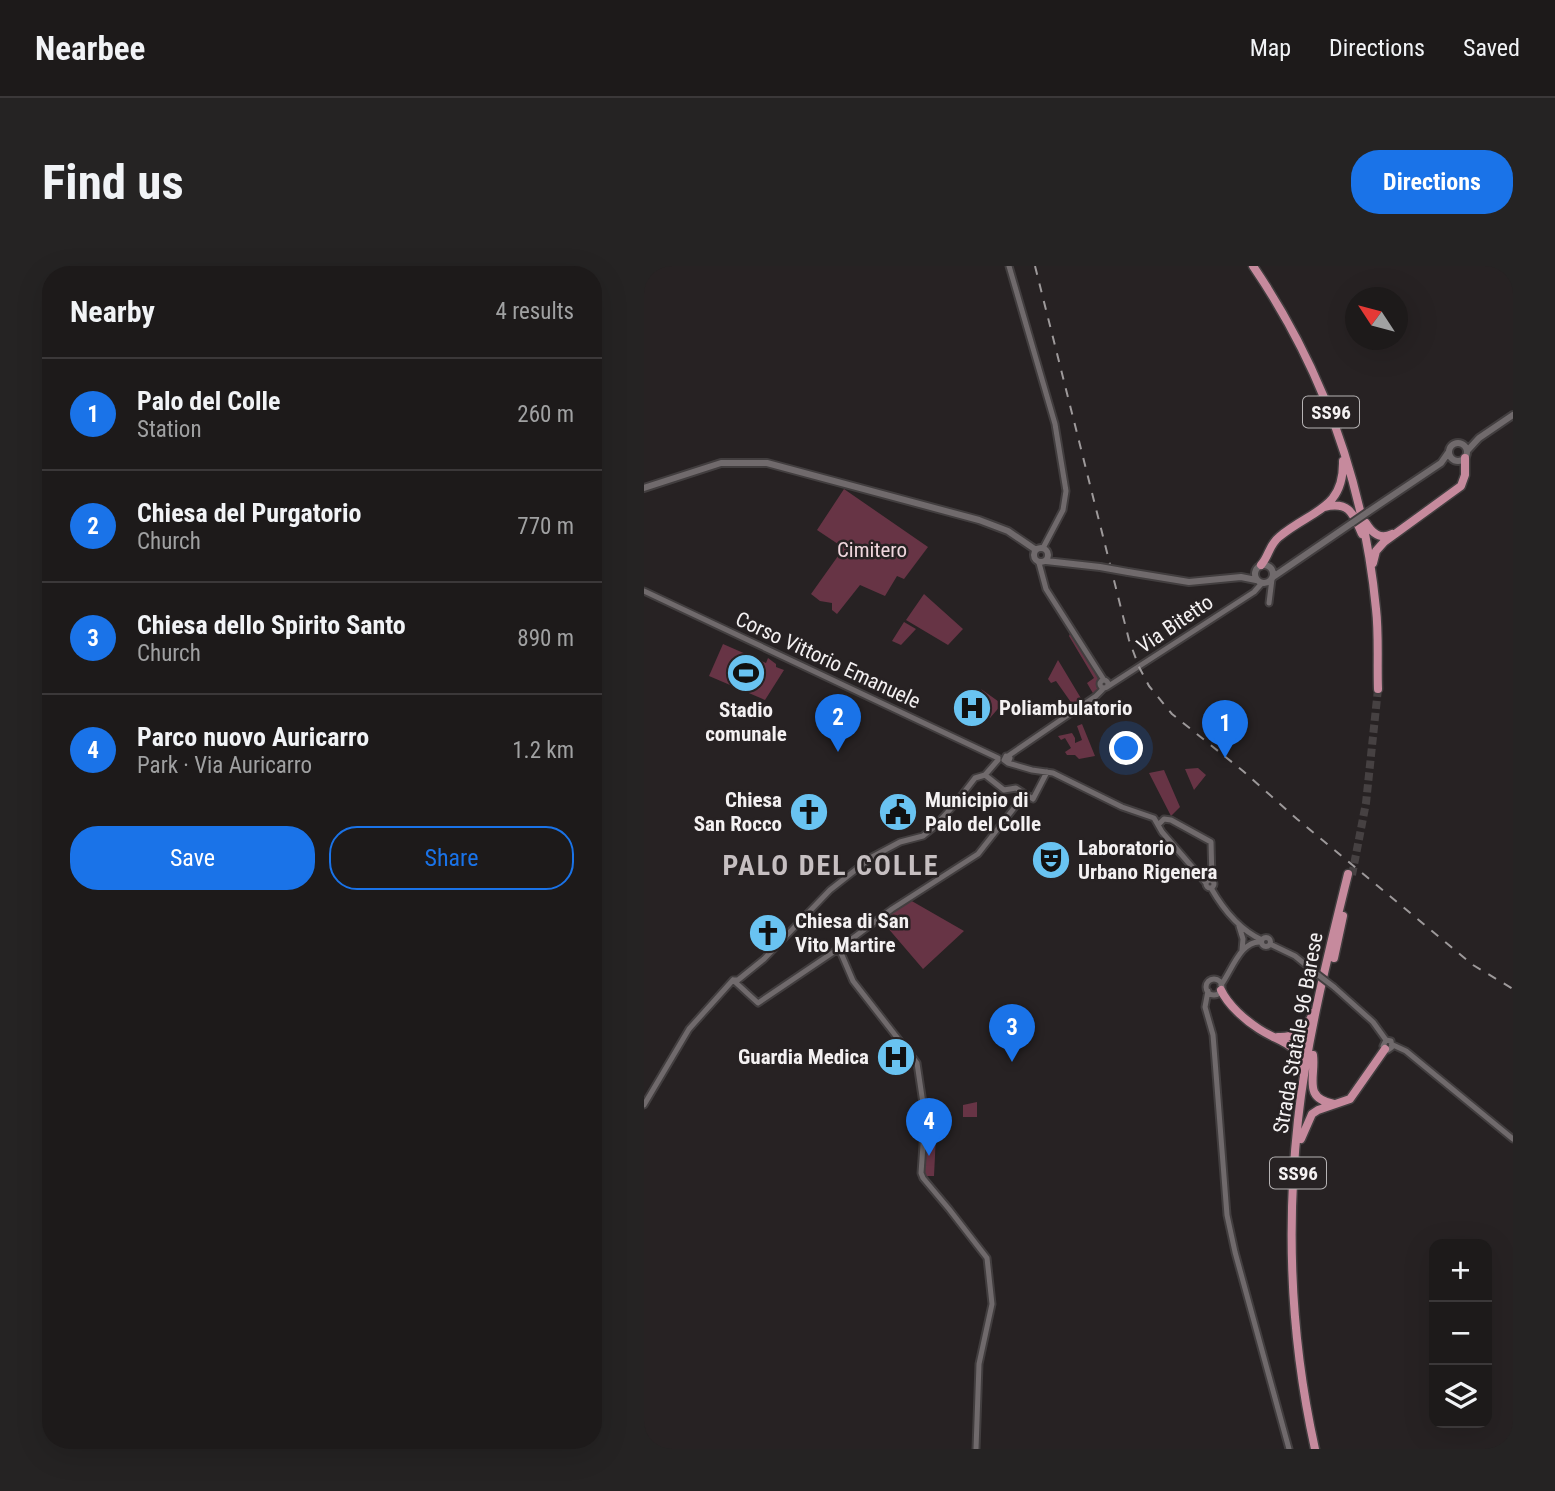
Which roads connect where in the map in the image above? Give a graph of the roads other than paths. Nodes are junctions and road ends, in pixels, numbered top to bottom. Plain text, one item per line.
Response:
1 (1009, 266) edge
2 (1251, 266) edge
3 (1513, 415) edge
4 (1479, 438) junction
5 (1461, 443) junction
6 (1448, 453) junction
7 (1343, 458) junction
8 (1461, 458) junction
9 (1441, 463) junction
10 (644, 488) edge
11 (1321, 508) junction
12 (1364, 512) junction
13 (1394, 533) junction
14 (1362, 534) junction
15 (1042, 556) junction
16 (1301, 558) junction
17 (1372, 573) junction
18 (1260, 575) junction
19 (1273, 578) junction
20 (644, 591) edge
21 (1253, 592) junction
22 (1268, 597) junction
23 (1103, 683) junction
24 (1006, 759) junction
25 (1047, 772) junction
26 (985, 775) junction
27 (1025, 794) junction
28 (1156, 821) junction
29 (1210, 884) junction
30 (1238, 923) junction
31 (1261, 941) junction
32 (841, 947) junction
33 (1241, 954) junction
34 (1321, 974) junction
35 (733, 980) junction
36 (1215, 991) junction
37 (1273, 1036) junction
38 (1388, 1045) junction
39 (1313, 1055) junction
40 (1301, 1097) junction
41 (1337, 1104) junction
42 (644, 1105) edge
43 (1301, 1139) junction
44 (1513, 1139) edge
45 (1296, 1292) junction
46 (976, 1449) edge
47 (1289, 1449) edge
48 (1316, 1449) edge

1 - 15 street
2 - 7 highway, SS96
2 - 12 highway, SS96
3 - 4 main road
4 - 5 main road
4 - 8 main road
5 - 6 main road
5 - 8 main road
6 - 8 main road
6 - 9 main road
7 - 11 highway
7 - 14 highway
8 - 9 main road
8 - 13 highway
9 - 12 main road
10 - 15 main road
11 - 14 highway
11 - 18 highway
12 - 13 highway
12 - 16 main road, bridge
12 - 17 highway, SS96
13 - 17 highway
14 - 17 highway
15 - 18 main road, bridge
15 - 23 street
16 - 18 main road
16 - 19 main road
18 - 19 main road
18 - 19 main road
18 - 21 street
18 - 22 street
19 - 22 street
20 - 24 street, Corso Vittorio Emanuele
21 - 22 street
21 - 23 street, Via Bitetto
23 - 24 street
24 - 25 street, Corso Vittorio Emanuele
24 - 26 street
25 - 27 street
25 - 28 street, Corso Vittorio Emanuele
26 - 27 street
26 - 35 street
27 - 32 street
28 - 29 street
28 - 29 street
29 - 30 street
30 - 31 street
30 - 33 street
31 - 33 street
31 - 34 street
32 - 35 street
32 - 46 street
33 - 36 street
34 - 37 highway
34 - 38 street, bridge
34 - 39 highway, Strada Statale 96 Barese / SS96
34 - 40 highway, Strada Statale 96 Barese / SS96
35 - 42 street
36 - 37 highway
36 - 47 street
37 - 40 highway
38 - 41 highway
38 - 44 street
39 - 41 highway
39 - 43 highway, Strada Statale 96 Barese / SS96
40 - 45 highway, Strada Statale 96 Barese / SS96
41 - 43 highway
43 - 45 highway, Strada Statale 96 Barese / SS96
45 - 48 highway, Strada Statale 96 Barese / SS96

